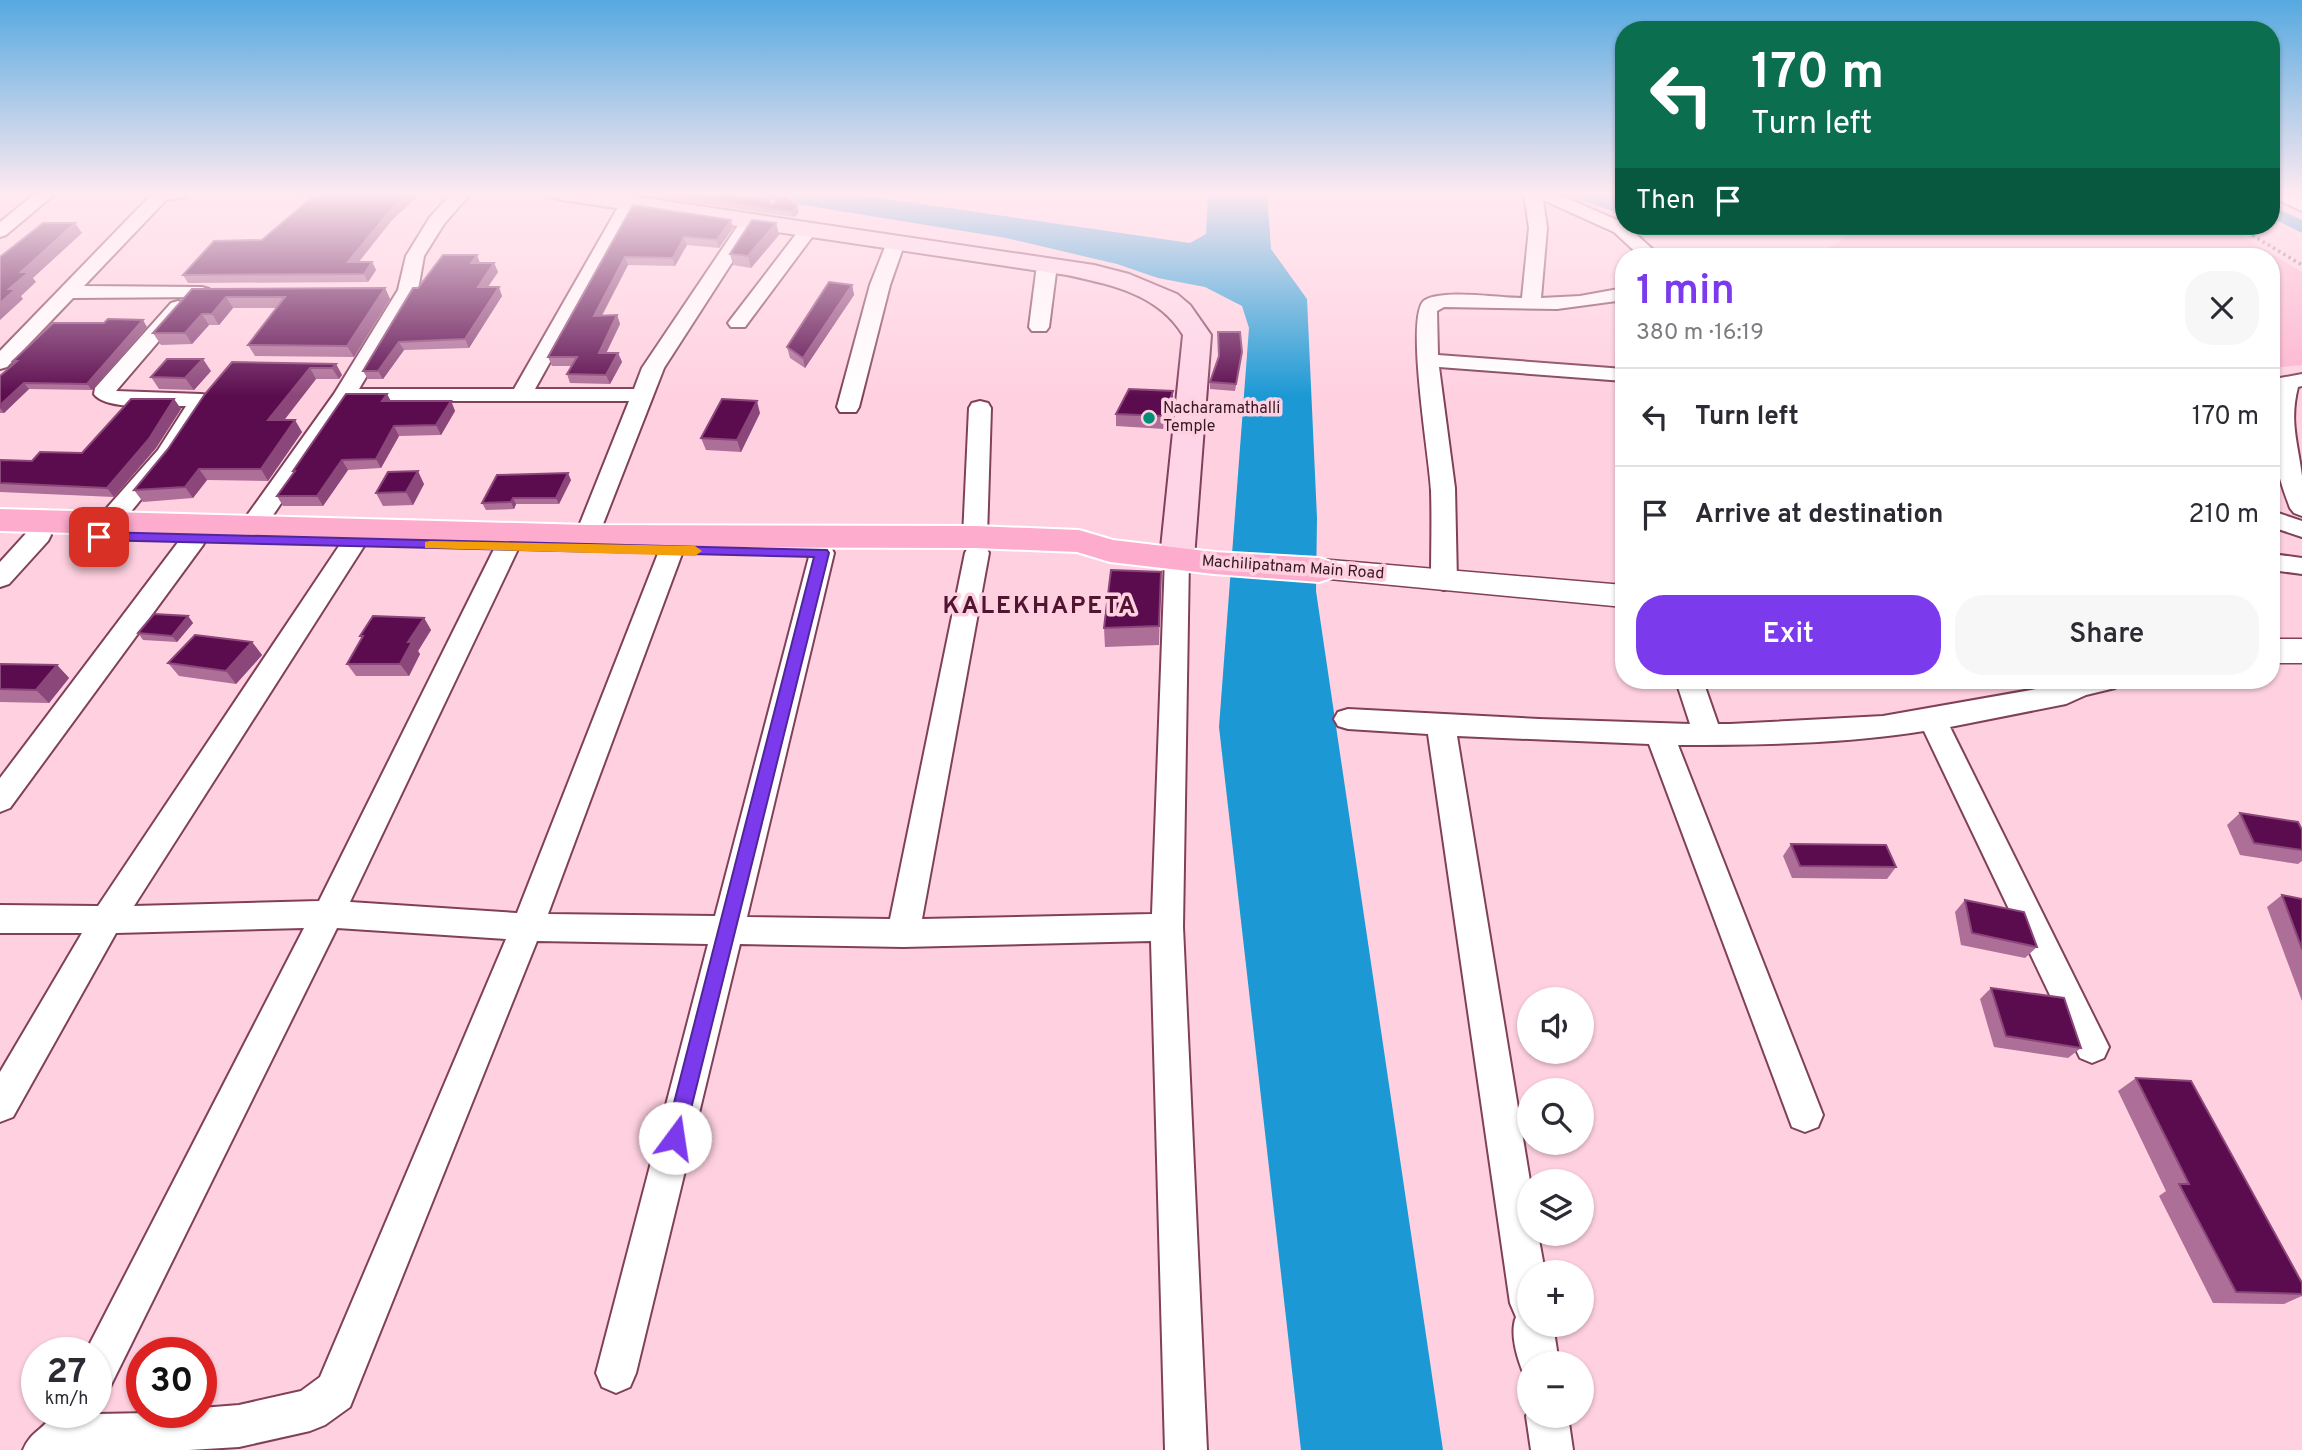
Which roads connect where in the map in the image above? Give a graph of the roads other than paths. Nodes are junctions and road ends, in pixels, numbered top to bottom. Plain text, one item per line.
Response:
1 (98, 261) edge
2 (414, 261) edge
3 (597, 261) edge
4 (723, 261) edge
5 (785, 261) edge
6 (889, 261) edge
7 (1018, 261) edge
8 (1535, 261) edge
9 (1046, 265) junction
10 (408, 290) junction
11 (381, 291) edge
12 (68, 292) junction
13 (218, 292) edge
14 (191, 293) junction
15 (1614, 296) edge
16 (1531, 303) junction
17 (738, 323) dead end
18 (1040, 327) dead end
19 (1428, 360) junction
20 (0, 363) edge
21 (336, 366) edge
22 (362, 366) junction
23 (1615, 374) edge
24 (2302, 380) edge
25 (216, 382) edge
26 (522, 393) junction
27 (344, 395) junction
28 (641, 395) junction
29 (201, 400) junction
30 (848, 407) dead end
31 (980, 408) dead end
32 (2302, 508) edge
33 (0, 520) edge
34 (2280, 522) edge
35 (107, 524) junction
36 (252, 527) junction
37 (2302, 530) edge
38 (0, 533) edge
39 (39, 534) junction
40 (587, 536) junction
41 (194, 539) junction
42 (354, 543) junction
43 (976, 545) junction
44 (507, 547) junction
45 (671, 551) junction
46 (822, 553) junction
47 (1177, 558) junction
48 (2280, 563) edge
49 (2302, 566) edge
50 (1319, 570) joint
51 (0, 578) edge
52 (1444, 580) junction
53 (1615, 595) edge
54 (2280, 651) edge
55 (2302, 651) edge
56 (1693, 689) edge
57 (2072, 689) edge
58 (1348, 719) dead end
59 (1932, 719) junction
60 (1441, 725) junction
61 (1660, 736) junction
62 (1708, 736) junction
63 (0, 800) edge
64 (328, 914) junction
65 (0, 919) edge
66 (107, 920) junction
67 (527, 927) junction
68 (1167, 927) junction
69 (727, 930) junction
70 (903, 933) junction
71 (2092, 1047) dead end
72 (0, 1105) edge
73 (1805, 1115) dead end
74 (1523, 1260) edge
75 (112, 1341) edge
76 (616, 1373) dead end
77 (1549, 1428) edge
78 (62, 1433) edge
79 (234, 1438) edge
80 (1186, 1450) edge
81 (1552, 1450) edge

1 - 12 street
2 - 10 street
3 - 26 street
4 - 28 street
5 - 17 street
6 - 30 street
7 - 9 main road, Machilipatnam Main Road
8 - 16 street
9 - 18 street
9 - 47 main road, Machilipatnam Main Road
10 - 11 street
10 - 22 street
12 - 14 street
12 - 20 street
13 - 14 street
14 - 29 street
15 - 16 street
16 - 19 street
19 - 23 street
19 - 52 street
21 - 22 street
22 - 27 street
24 - 32 street
25 - 29 street
26 - 27 street
26 - 28 street
27 - 36 street
28 - 40 street
29 - 35 street
31 - 43 street
33 - 35 main road
34 - 37 street
35 - 36 main road
36 - 40 main road
38 - 39 main road
39 - 41 main road
39 - 51 street
40 - 43 main road
41 - 42 main road
41 - 63 street
42 - 44 main road
42 - 66 street
43 - 46 main road
43 - 47 main road
43 - 70 street
44 - 45 main road
44 - 64 street
45 - 46 main road
45 - 67 street
46 - 69 street
47 - 50 main road, Machilipatnam Main Road
47 - 68 street
48 - 49 street
50 - 52 street, Machilipatnam Main Road
52 - 53 street, Machilipatnam Main Road
54 - 55 street
56 - 62 street
57 - 59 street
58 - 60 street
59 - 62 street
59 - 71 street
60 - 61 street
60 - 74 street
61 - 62 street
61 - 73 street
64 - 66 street
64 - 67 street
64 - 75 street
65 - 66 street
66 - 72 street
67 - 69 street
67 - 79 street
68 - 70 street
68 - 80 street
69 - 70 street
69 - 76 street
77 - 81 street
78 - 79 street

